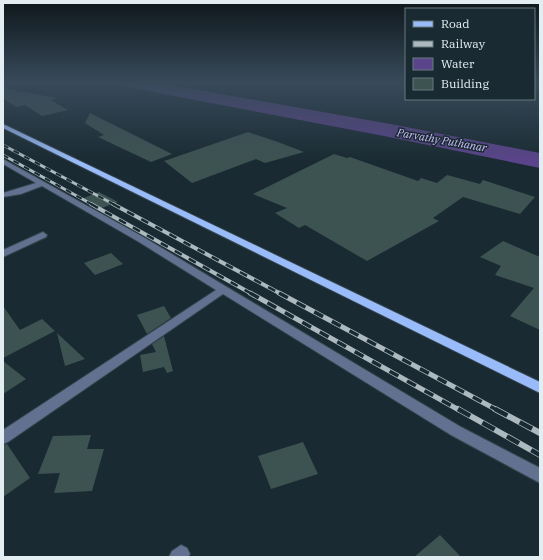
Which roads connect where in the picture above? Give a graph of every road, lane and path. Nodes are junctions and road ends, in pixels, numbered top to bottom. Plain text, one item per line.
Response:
1 (3, 126) edge
2 (3, 161) edge
3 (42, 184) junction
4 (3, 195) edge
5 (42, 235) dead end
6 (3, 254) edge
7 (222, 290) junction
8 (540, 388) edge
9 (3, 438) edge
10 (540, 476) edge

1 - 8 main road
2 - 3 street
3 - 4 street
3 - 7 street
5 - 6 street
7 - 9 street
7 - 10 street

